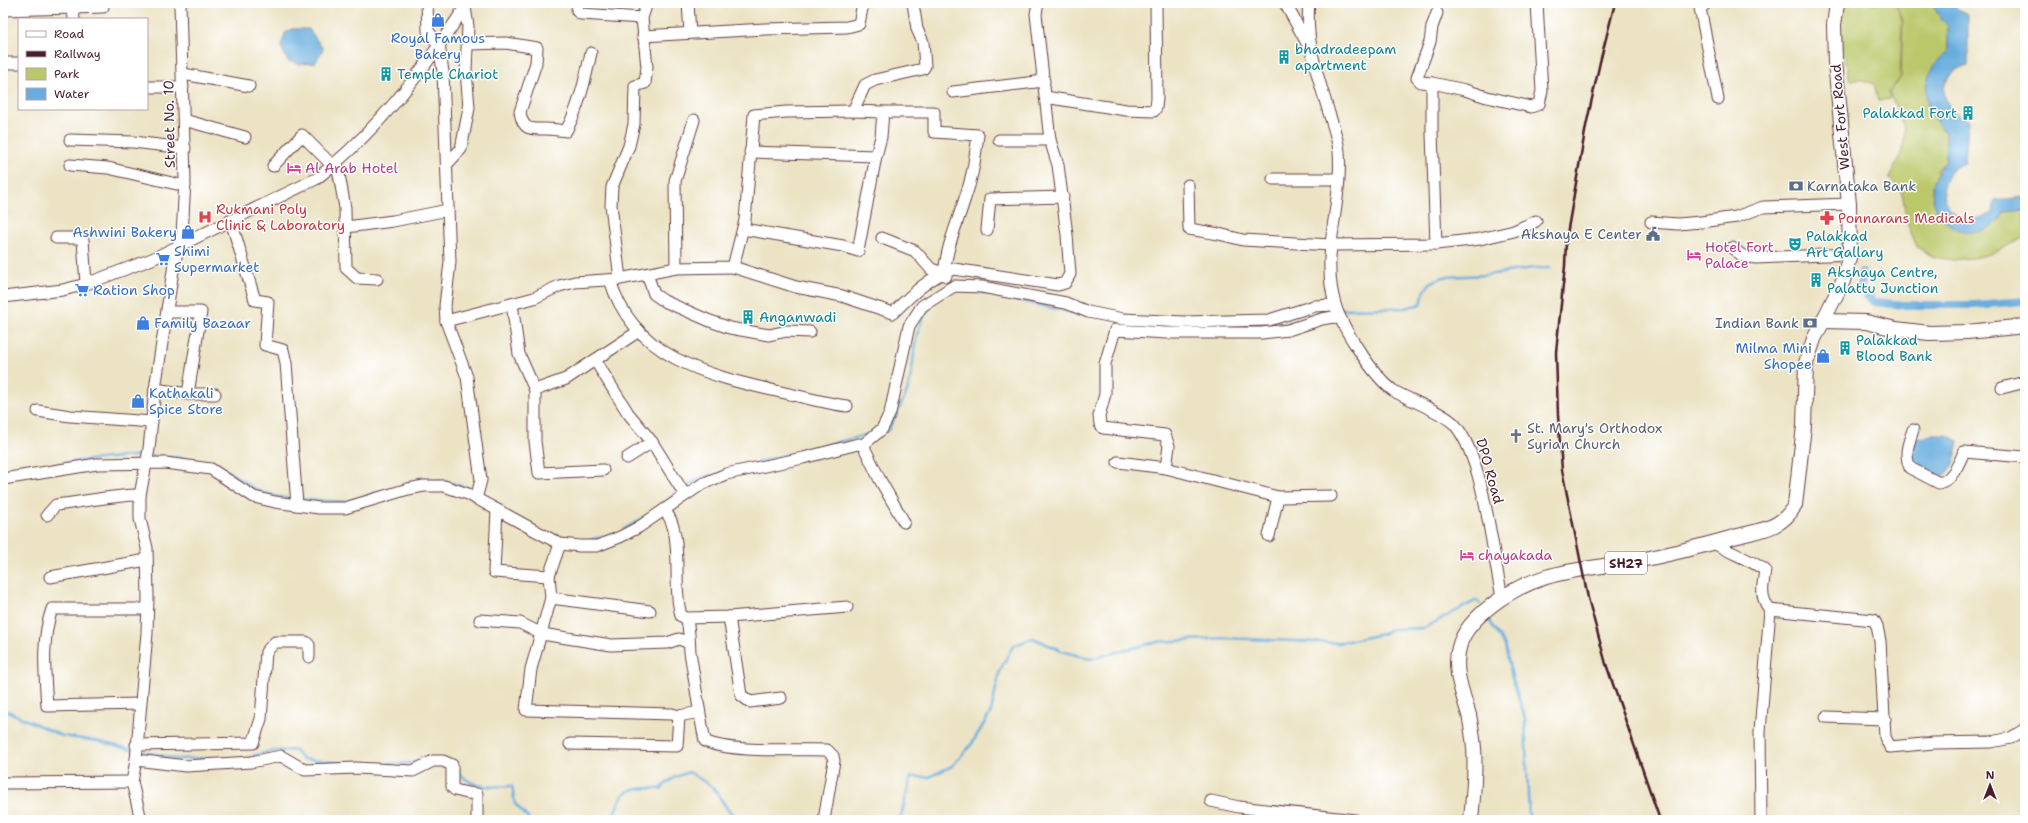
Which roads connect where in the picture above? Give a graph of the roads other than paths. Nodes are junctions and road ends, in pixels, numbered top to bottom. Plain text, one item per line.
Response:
1 (180, 3) edge
2 (427, 3) edge
3 (578, 3) edge
4 (647, 3) edge
5 (688, 3) edge
6 (863, 3) edge
7 (913, 3) edge
8 (1038, 3) edge
9 (1156, 3) edge
10 (1285, 3) edge
11 (1309, 3) edge
12 (1537, 3) edge
13 (1707, 3) edge
14 (1837, 3) edge
15 (466, 5) edge
16 (103, 7) dead end
17 (3, 10) edge
18 (1437, 13) dead end
19 (73, 14) edge
20 (642, 18) junction
21 (690, 33) junction
22 (644, 36) junction
23 (468, 44) junction
24 (439, 45) junction
25 (1310, 48) junction
26 (591, 53) dead end
27 (3, 63) edge
28 (18, 63) edge
29 (183, 74) junction
30 (1044, 81) junction
31 (1432, 82) junction
32 (249, 86) dead end
33 (148, 87) edge
34 (183, 87) junction
35 (953, 92) dead end
36 (1045, 97) junction
37 (1718, 99) dead end
38 (853, 111) junction
39 (883, 112) junction
40 (184, 120) junction
41 (694, 120) dead end
42 (245, 137) dead end
43 (70, 140) dead end
44 (999, 140) dead end
45 (1050, 140) junction
46 (185, 148) junction
47 (750, 152) junction
48 (876, 156) junction
49 (335, 164) junction
50 (448, 164) junction
51 (70, 165) dead end
52 (273, 166) dead end
53 (1273, 179) dead end
54 (1338, 179) junction
55 (1188, 185) dead end
56 (185, 186) junction
57 (1063, 197) junction
58 (1849, 204) junction
59 (448, 210) junction
60 (231, 221) junction
61 (1536, 221) dead end
62 (1651, 222) dead end
63 (346, 227) junction
64 (743, 229) junction
65 (986, 230) dead end
66 (56, 238) dead end
67 (882, 238) dead end
68 (1436, 244) junction
69 (181, 245) junction
70 (1331, 245) junction
71 (1732, 248) dead end
72 (1850, 254) junction
73 (733, 267) junction
74 (676, 268) junction
75 (944, 272) junction
76 (647, 274) junction
77 (615, 279) junction
78 (377, 280) dead end
79 (86, 284) junction
80 (954, 286) junction
81 (3, 297) edge
82 (512, 304) junction
83 (167, 312) junction
84 (1338, 313) junction
85 (1825, 318) junction
86 (446, 321) junction
87 (2025, 326) edge
88 (639, 331) junction
89 (810, 332) dead end
90 (595, 360) junction
91 (2025, 382) edge
92 (2002, 388) dead end
93 (155, 389) junction
94 (534, 390) junction
95 (188, 394) junction
96 (215, 394) dead end
97 (847, 406) dead end
98 (38, 411) dead end
99 (152, 422) junction
100 (1913, 430) dead end
101 (652, 442) junction
102 (863, 446) junction
103 (2025, 457) edge
104 (627, 458) dead end
105 (146, 462) junction
106 (1118, 462) dead end
107 (1166, 468) junction
108 (603, 470) dead end
109 (3, 479) edge
110 (140, 495) junction
111 (478, 495) junction
112 (685, 495) junction
113 (1331, 496) dead end
114 (1278, 497) junction
115 (297, 505) junction
116 (497, 510) junction
117 (664, 510) junction
118 (47, 514) dead end
119 (904, 522) dead end
120 (1269, 536) dead end
121 (1714, 543) junction
122 (560, 544) junction
123 (147, 560) junction
124 (549, 576) junction
125 (50, 577) dead end
126 (1502, 597) junction
127 (551, 598) junction
128 (847, 607) dead end
129 (147, 609) junction
130 (1770, 610) junction
131 (650, 611) dead end
132 (729, 617) junction
133 (686, 618) junction
134 (480, 620) dead end
135 (542, 634) junction
136 (689, 643) junction
137 (309, 657) dead end
138 (781, 698) dead end
139 (140, 704) junction
140 (699, 712) junction
141 (679, 716) junction
142 (1826, 716) dead end
143 (1885, 719) junction
144 (2025, 728) edge
145 (570, 744) dead end
146 (136, 753) junction
147 (132, 782) junction
148 (3, 783) edge
149 (1212, 801) dead end
150 (141, 820) edge
151 (477, 820) edge
152 (824, 820) edge
153 (1355, 820) edge
154 (1471, 820) edge
155 (1761, 820) edge

1 - 29 street, Street No. 10
2 - 24 street
3 - 20 street
4 - 20 street
5 - 21 street
6 - 21 street
7 - 38 street
8 - 30 street
9 - 36 street
10 - 25 street
11 - 25 street, DPO Road
12 - 31 street
13 - 37 street
14 - 58 main road, West Fort Road
15 - 23 street
15 - 24 street
16 - 19 street
17 - 19 street
18 - 31 street
20 - 22 street
21 - 22 street
22 - 77 street
23 - 26 street
23 - 50 street
24 - 49 street
24 - 50 street
25 - 54 street, DPO Road
27 - 28 street
29 - 32 street
29 - 34 street, Street No. 10
30 - 35 street
30 - 36 street
31 - 68 street
33 - 34 street
34 - 40 street, Street No. 10
36 - 45 street
38 - 39 street
38 - 47 street
39 - 48 street
39 - 75 street
40 - 42 street
40 - 46 street, Street No. 10
41 - 74 street
43 - 46 street
44 - 45 street
45 - 57 street
46 - 56 street, Street No. 10
47 - 48 street
47 - 64 street
48 - 64 street
49 - 52 street
49 - 60 street
49 - 63 street
50 - 59 street
51 - 56 street
53 - 54 street
54 - 70 street, DPO Road
55 - 70 street
56 - 69 street, Street No. 10
57 - 65 street
57 - 75 street
58 - 62 street
58 - 72 main road, West Fort Road
59 - 63 street
59 - 86 street
60 - 69 street
60 - 115 street
61 - 68 street
63 - 78 street
64 - 73 street
66 - 79 street
67 - 75 street
68 - 70 street
69 - 79 street
69 - 83 street, Street No. 10
70 - 84 street, DPO Road
71 - 72 street
72 - 85 main road, West Fort Road
73 - 74 street
73 - 75 street
74 - 76 street
75 - 80 street
76 - 77 street
76 - 89 street
77 - 82 street
77 - 88 street
79 - 81 street
80 - 84 street
80 - 102 street
82 - 86 street
82 - 94 street
83 - 93 street, Street No. 10
83 - 95 street
84 - 107 street
84 - 126 street, DPO Road
85 - 87 main road
85 - 121 main road, SH27
86 - 111 street
88 - 90 street
88 - 97 street
90 - 94 street
90 - 101 street
91 - 92 street
93 - 95 street
93 - 99 street, Street No. 10
94 - 108 street
95 - 96 street
98 - 99 street
99 - 105 street, Street No. 10
100 - 103 street
101 - 104 street
101 - 112 street
102 - 112 street
102 - 119 street
105 - 109 street
105 - 110 street, Street No. 10
105 - 115 street
106 - 107 street
107 - 114 street
110 - 118 street
110 - 123 street, Street No. 10
111 - 115 street
111 - 116 street
112 - 117 street
113 - 114 street
114 - 120 street
116 - 122 street
116 - 124 street
117 - 122 street
117 - 133 street
121 - 126 main road, SH27
121 - 130 street
122 - 124 street
123 - 125 street
123 - 129 street, Street No. 10
124 - 127 street
126 - 154 main road, SH27
127 - 131 street
127 - 135 street
128 - 132 street
129 - 139 street, Street No. 10
129 - 139 street
130 - 143 street
130 - 155 street
132 - 133 street
132 - 138 street
133 - 136 street
134 - 135 street
135 - 136 street
135 - 141 street
136 - 140 street
137 - 146 street
139 - 146 street, Street No. 10
140 - 141 street
140 - 152 street
141 - 145 street
142 - 143 street
143 - 144 street
146 - 147 street, Street No. 10
146 - 151 street
147 - 148 street
147 - 150 street
149 - 153 street

